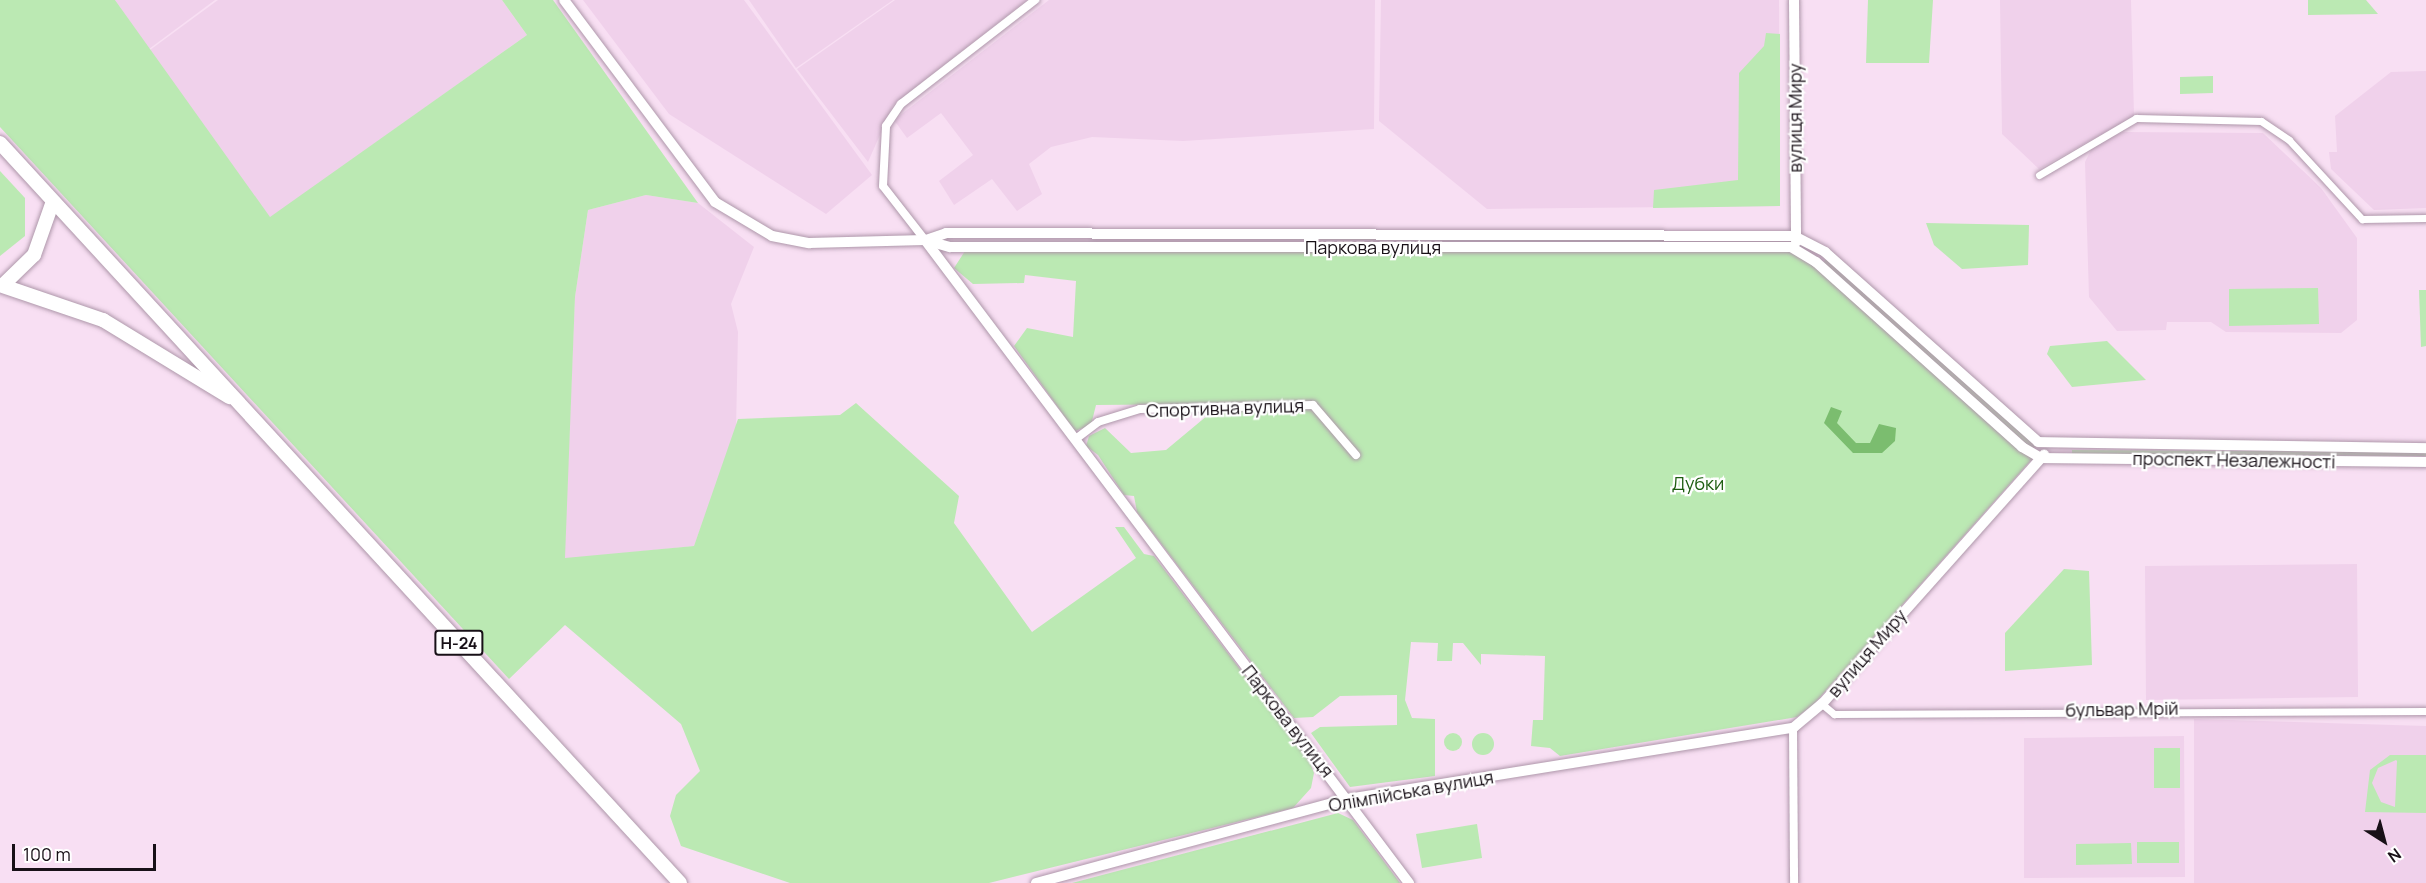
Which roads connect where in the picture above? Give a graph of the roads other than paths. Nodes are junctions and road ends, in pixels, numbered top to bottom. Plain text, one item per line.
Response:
1 (564, 0) edge
2 (1035, 0) edge
3 (1794, 0) edge
4 (0, 143) edge
5 (2039, 175) dead end
6 (53, 201) junction
7 (2426, 218) edge
8 (1794, 236) junction
9 (925, 240) junction
10 (1799, 250) junction
11 (1, 285) edge
12 (239, 402) junction
13 (1077, 438) junction
14 (2053, 446) junction
15 (2426, 448) edge
16 (1356, 455) dead end
17 (2041, 458) junction
18 (2426, 462) edge
19 (1822, 704) junction
20 (2426, 711) edge
21 (1792, 728) junction
22 (1348, 800) junction
23 (680, 883) edge
24 (1036, 883) edge
25 (1409, 883) edge
26 (1794, 883) edge

1 - 9 street
2 - 9 street
3 - 8 street, вулиця Миру
4 - 6 main road
5 - 7 street
6 - 11 main road
6 - 12 main road
8 - 9 street, Паркова вулиця
8 - 10 street, вулиця Миру
8 - 14 street
9 - 10 street, Паркова вулиця
9 - 13 street, Паркова вулиця
10 - 17 street
11 - 12 main road, Н-24
12 - 23 main road, Н-24
13 - 16 street, Спортивна вулиця
13 - 22 street, Паркова вулиця
14 - 15 street, проспект Незалежності
14 - 17 street, вулиця Миру
17 - 18 street, проспект Незалежності
17 - 19 street, вулиця Миру
19 - 20 street, бульвар Мрій
19 - 21 street, вулиця Миру
21 - 22 street, Олімпійська вулиця
21 - 26 street
22 - 24 street, Олімпійська вулиця
22 - 25 street, Паркова вулиця

